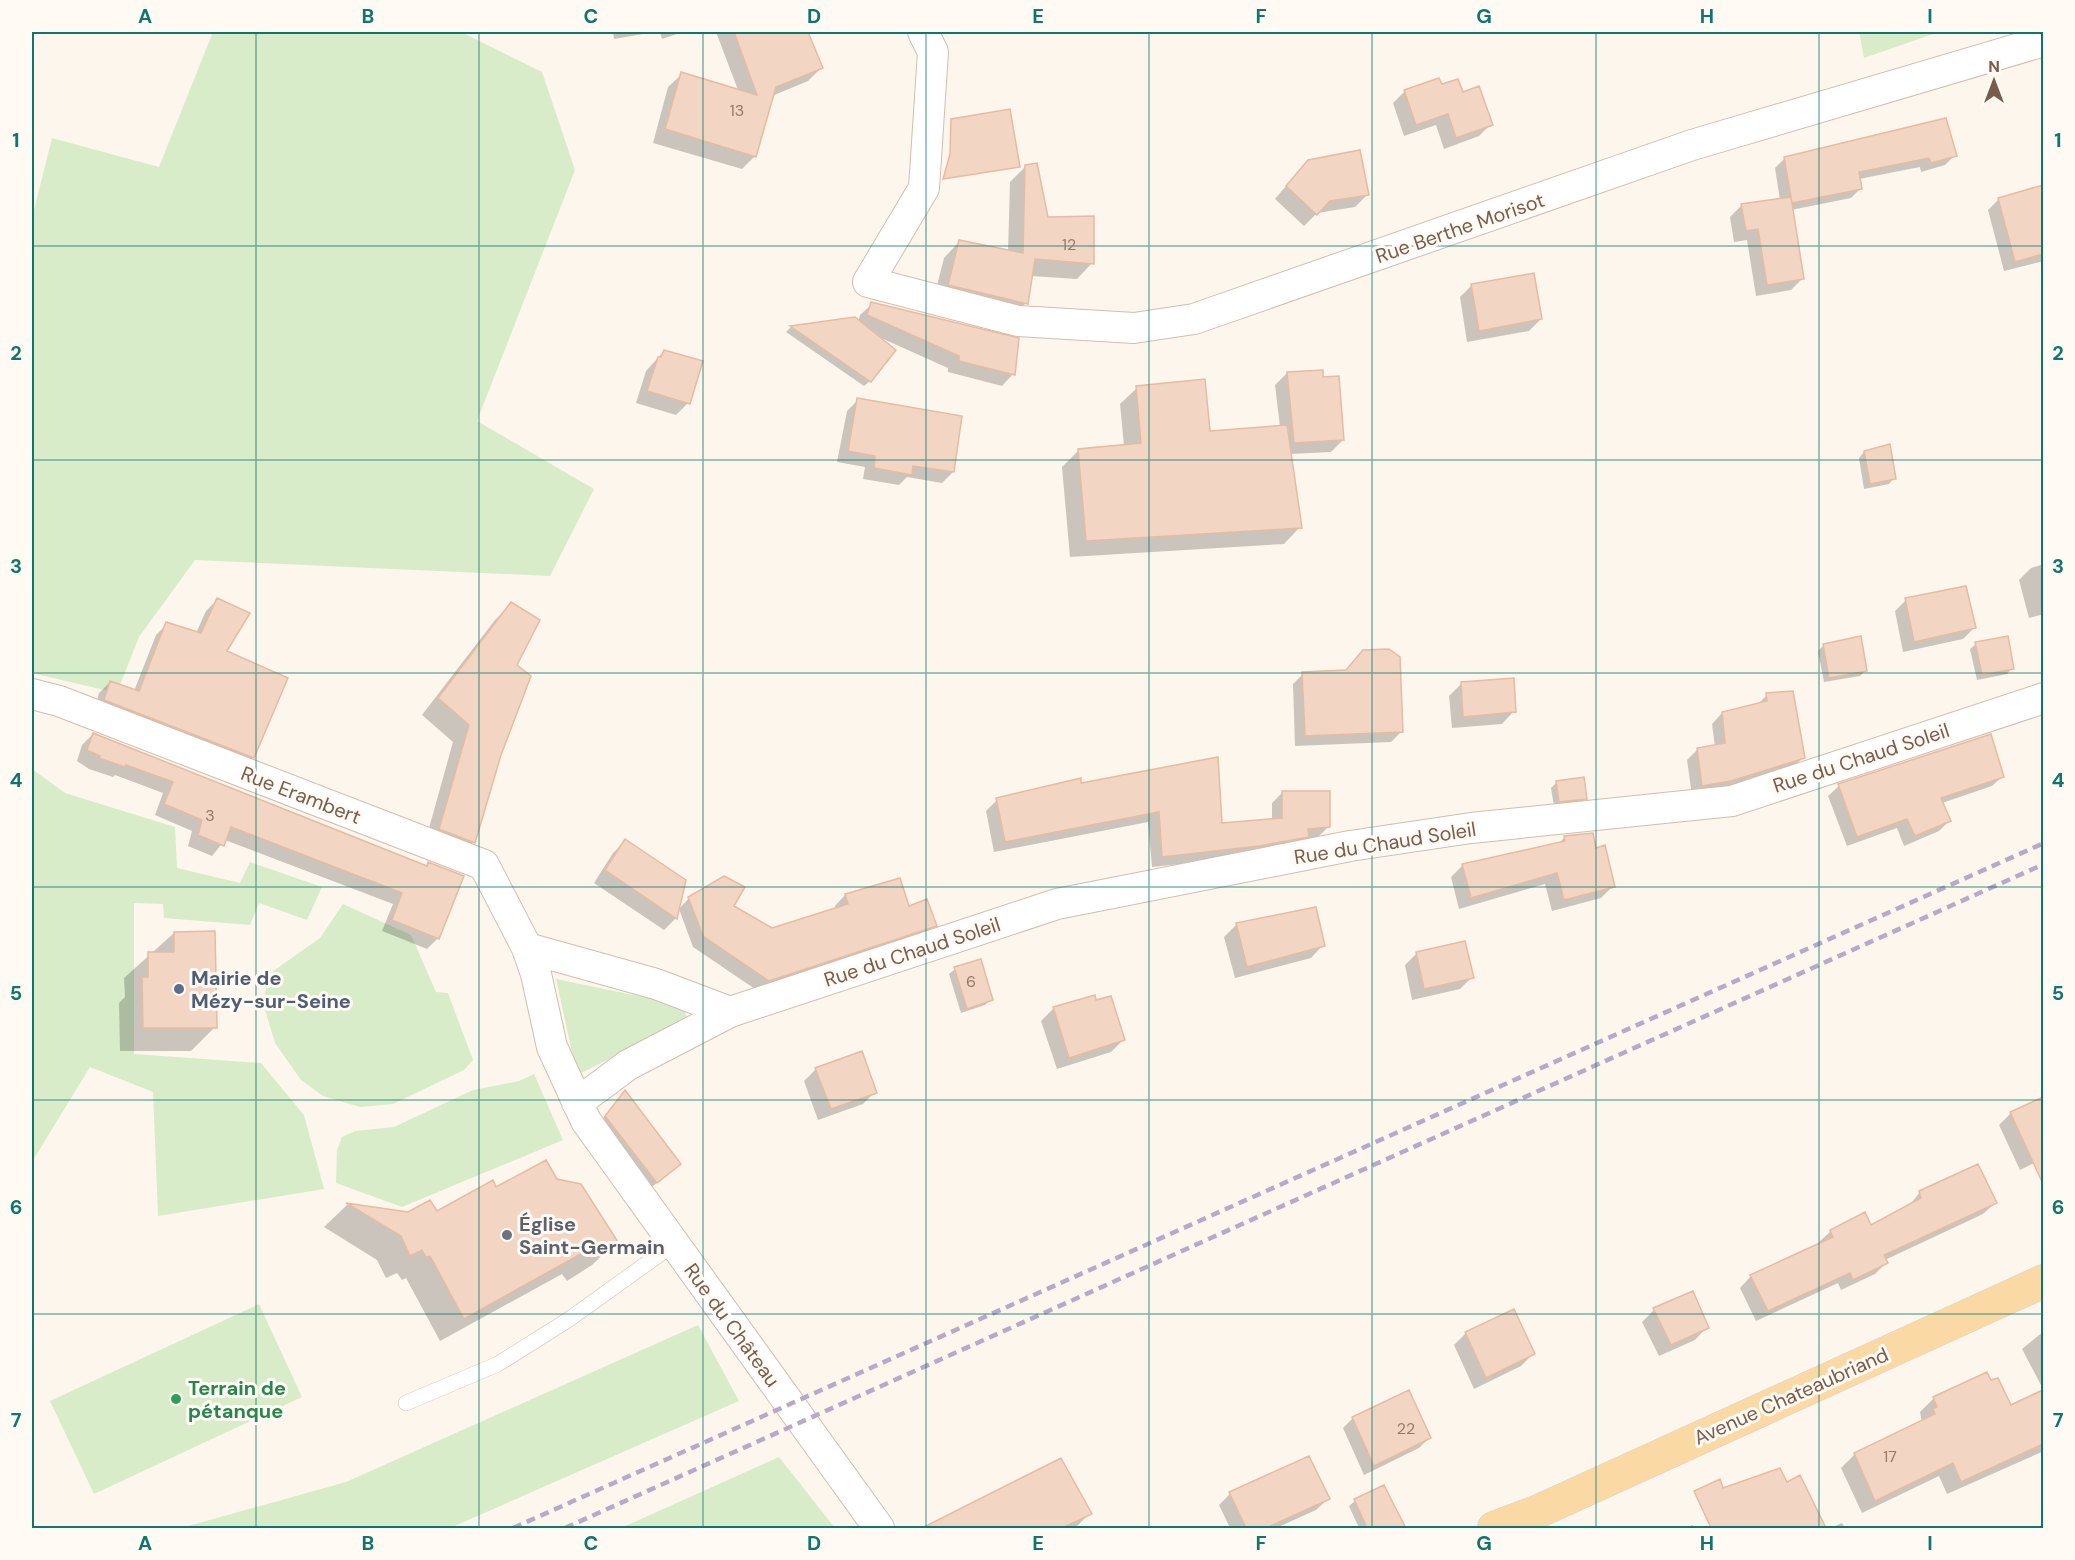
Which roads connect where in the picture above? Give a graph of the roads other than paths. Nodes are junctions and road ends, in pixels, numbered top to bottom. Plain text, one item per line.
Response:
1 (923, 32) edge
2 (2043, 41) edge
3 (32, 694) edge
4 (2043, 698) edge
5 (527, 948) junction
6 (730, 1012) junction
7 (581, 1112) junction
8 (674, 1244) junction
9 (2043, 1281) edge
10 (406, 1403) dead end
11 (1539, 1511) junction
12 (879, 1528) edge
13 (1494, 1528) edge
14 (1510, 1528) edge

1 - 2 street, Rue Berthe Morisot
3 - 5 street, Rue Erambert
4 - 6 street, Rue du Chaud Soleil
5 - 6 street
5 - 7 street, Rue Erambert
6 - 7 street, Rue du Chaud Soleil
7 - 8 street, Rue du Château
8 - 10 lane
8 - 12 street, Rue du Château
9 - 11 main road, Avenue Chateaubriand
11 - 13 main road, Avenue Chateaubriand
11 - 14 main road, Avenue Chateaubriand

